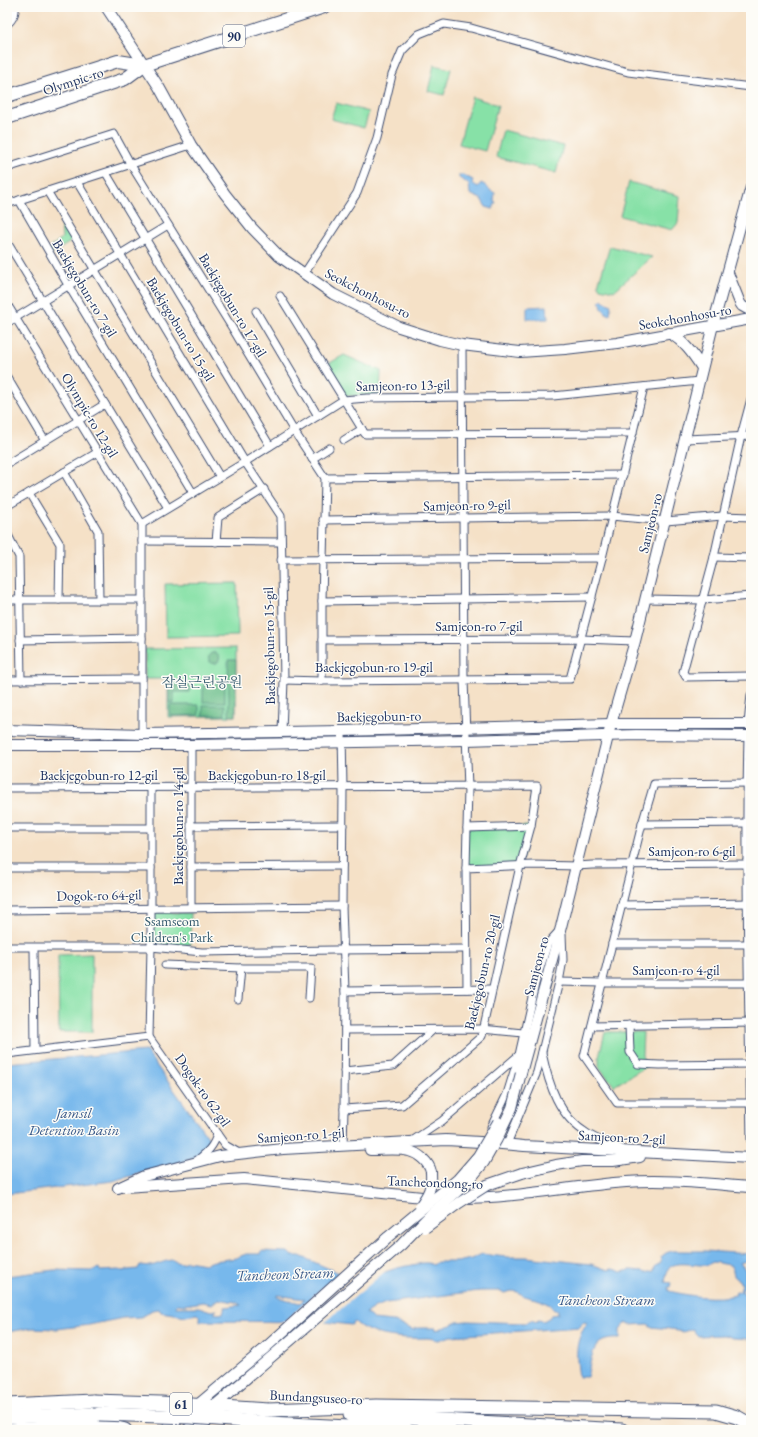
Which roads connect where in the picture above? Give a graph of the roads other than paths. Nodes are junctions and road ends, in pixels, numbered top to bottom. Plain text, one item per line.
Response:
1 (15, 7) edge
2 (106, 7) edge
3 (324, 7) edge
4 (7, 24) edge
5 (144, 65) junction
6 (751, 87) edge
7 (7, 96) edge
8 (7, 118) edge
9 (191, 145) junction
10 (131, 165) junction
11 (7, 168) edge
12 (106, 173) junction
13 (77, 182) junction
14 (751, 187) edge
15 (47, 191) junction
16 (19, 200) junction
17 (7, 204) edge
18 (168, 225) junction
19 (145, 239) junction
20 (7, 242) edge
21 (121, 254) junction
22 (95, 269) junction
23 (728, 273) junction
24 (304, 274) junction
25 (68, 285) junction
26 (280, 296) dead end
27 (43, 301) junction
28 (7, 304) edge
29 (256, 311) dead end
30 (751, 311) edge
31 (15, 318) junction
32 (751, 319) edge
33 (7, 323) edge
34 (713, 325) junction
35 (669, 333) junction
36 (462, 345) junction
37 (702, 368) junction
38 (7, 377) edge
39 (699, 381) junction
40 (644, 387) junction
41 (462, 397) junction
42 (751, 399) edge
43 (343, 400) junction
44 (105, 404) junction
45 (318, 416) junction
46 (78, 421) junction
47 (362, 429) junction
48 (294, 431) junction
49 (632, 433) junction
50 (462, 434) junction
51 (741, 436) junction
52 (751, 436) edge
53 (686, 438) junction
54 (344, 440) dead end
55 (45, 441) junction
56 (270, 446) junction
57 (329, 448) dead end
58 (98, 452) junction
59 (312, 459) junction
60 (8, 460) edge
61 (245, 462) junction
62 (64, 472) junction
63 (623, 475) junction
64 (220, 477) junction
65 (462, 477) junction
66 (325, 478) junction
67 (264, 489) junction
68 (28, 493) junction
69 (193, 493) junction
70 (7, 506) edge
71 (168, 508) junction
72 (612, 516) junction
73 (722, 516) junction
74 (751, 517) edge
75 (463, 518) junction
76 (323, 520) junction
77 (666, 521) junction
78 (142, 524) junction
79 (7, 533) edge
80 (142, 541) junction
81 (216, 542) junction
82 (281, 542) junction
83 (714, 557) junction
84 (602, 558) junction
85 (751, 558) edge
86 (463, 559) junction
87 (281, 560) junction
88 (323, 560) junction
89 (751, 596) edge
90 (592, 597) junction
91 (463, 599) junction
92 (646, 599) junction
93 (7, 600) edge
94 (19, 600) junction
95 (59, 600) junction
96 (99, 600) junction
97 (142, 600) junction
98 (703, 600) junction
99 (322, 601) junction
100 (142, 638) junction
101 (464, 639) junction
102 (581, 639) junction
103 (20, 640) junction
104 (322, 640) junction
105 (635, 641) junction
106 (751, 676) edge
107 (142, 679) junction
108 (7, 680) edge
109 (21, 680) junction
110 (284, 680) junction
111 (464, 680) junction
112 (322, 681) junction
113 (751, 695) edge
114 (611, 724) junction
115 (750, 724) edge
116 (466, 728) junction
117 (7, 730) edge
118 (342, 731) junction
119 (282, 732) junction
120 (142, 734) junction
121 (609, 735) junction
122 (750, 736) edge
123 (466, 740) junction
124 (342, 742) junction
125 (7, 745) edge
126 (191, 745) junction
127 (749, 782) edge
128 (7, 788) edge
129 (150, 788) junction
130 (191, 788) junction
131 (343, 788) junction
132 (468, 788) junction
133 (749, 823) edge
134 (642, 824) junction
135 (343, 825) junction
136 (191, 826) junction
137 (531, 826) junction
138 (7, 828) edge
139 (150, 828) junction
140 (466, 828) junction
141 (749, 864) edge
142 (633, 865) junction
143 (191, 866) junction
144 (342, 866) junction
145 (520, 866) junction
146 (577, 866) junction
147 (7, 868) edge
148 (151, 868) junction
149 (466, 868) junction
150 (749, 903) edge
151 (622, 905) junction
152 (342, 906) junction
153 (191, 907) junction
154 (151, 908) junction
155 (7, 910) edge
156 (561, 928) junction
157 (612, 944) junction
158 (749, 944) edge
159 (151, 947) junction
160 (7, 948) edge
161 (34, 948) junction
162 (466, 949) junction
163 (343, 950) junction
164 (165, 965) dead end
165 (241, 968) junction
166 (558, 982) junction
167 (602, 983) junction
168 (750, 983) edge
169 (467, 989) junction
170 (492, 989) junction
171 (345, 991) junction
172 (238, 998) dead end
173 (309, 998) dead end
174 (750, 1023) edge
175 (629, 1025) junction
176 (592, 1026) junction
177 (482, 1029) junction
178 (345, 1030) junction
179 (433, 1030) junction
180 (523, 1033) junction
181 (149, 1037) junction
182 (35, 1050) junction
183 (542, 1051) junction
184 (7, 1054) edge
185 (519, 1055) junction
186 (750, 1064) edge
187 (344, 1071) junction
188 (521, 1073) junction
189 (751, 1103) edge
190 (344, 1109) junction
191 (217, 1134) junction
192 (751, 1141) edge
193 (410, 1142) junction
194 (480, 1142) junction
195 (491, 1144) joint
196 (506, 1144) junction
197 (343, 1146) junction
198 (298, 1148) junction
199 (628, 1152) junction
200 (239, 1153) junction
201 (661, 1154) junction
202 (751, 1158) edge
203 (194, 1162) junction
204 (751, 1187) edge
205 (118, 1188) joint
206 (388, 1237) junction
207 (401, 1245) junction
208 (7, 1405) edge
209 (268, 1410) junction
210 (205, 1414) junction
211 (7, 1417) edge
212 (751, 1425) edge
213 (7, 1430) edge
214 (125, 1430) edge
215 (165, 1430) edge
216 (187, 1430) edge
217 (202, 1430) edge
218 (407, 1430) edge
219 (622, 1430) edge

1 - 4 street
2 - 5 main road, Seokchonhosu-ro
3 - 5 main road, Olympic-ro / 90
5 - 7 main road, Olympic-ro / 90
5 - 8 main road, Olympic-ro / 90
5 - 9 main road, Seokchonhosu-ro
6 - 24 street
9 - 10 street
9 - 24 main road, Seokchonhosu-ro
10 - 11 street
10 - 12 street
10 - 18 street, Baekjegobun-ro 17-gil
12 - 13 street
12 - 19 street
13 - 15 street
13 - 21 street, Baekjegobun-ro 15-gil
14 - 23 main road, Samjeon-ro
15 - 16 street
15 - 22 street, Baekjegobun-ro 7-gil
16 - 17 street
16 - 25 street, Baekjegobun-ro 7-gil
18 - 19 street
18 - 48 street, Baekjegobun-ro 17-gil
19 - 21 street
19 - 56 street
20 - 27 street
21 - 22 street
21 - 61 street, Baekjegobun-ro 15-gil
22 - 25 street
22 - 64 street, Baekjegobun-ro 7-gil
23 - 30 main road
23 - 34 main road, Samjeon-ro
24 - 36 main road, Seokchonhosu-ro
25 - 27 street
25 - 69 street, Baekjegobun-ro 7-gil
26 - 43 street
27 - 31 street
27 - 44 street
28 - 31 street, Olympic-ro 12-gil
29 - 45 street
31 - 33 street
31 - 46 street, Olympic-ro 12-gil
32 - 34 main road, Seokchonhosu-ro
34 - 35 main road, Seokchonhosu-ro
34 - 37 main road, Samjeon-ro
35 - 36 main road, Seokchonhosu-ro
35 - 37 main road
36 - 41 street
37 - 39 main road, Samjeon-ro
38 - 55 street
39 - 40 street, Samjeon-ro 13-gil
39 - 53 main road, Samjeon-ro
40 - 41 street, Samjeon-ro 13-gil
40 - 49 street
41 - 43 street, Samjeon-ro 13-gil
41 - 50 street
42 - 51 street
43 - 45 street, Samjeon-ro 13-gil
43 - 47 street
44 - 46 street
44 - 71 street
45 - 48 street, Samjeon-ro 13-gil
46 - 55 street
46 - 58 street, Olympic-ro 12-gil
47 - 50 street
47 - 54 street
48 - 56 street, Samjeon-ro 13-gil
48 - 59 street, Baekjegobun-ro 17-gil
49 - 50 street
49 - 63 street
50 - 65 street
51 - 52 street
51 - 53 street
51 - 73 street
53 - 77 main road, Samjeon-ro
55 - 60 street
56 - 61 street, Samjeon-ro 13-gil
57 - 59 street
58 - 62 street
58 - 78 street, Olympic-ro 12-gil
59 - 66 street, Baekjegobun-ro 17-gil
61 - 64 street, Samjeon-ro 13-gil
61 - 67 street, Baekjegobun-ro 15-gil
62 - 68 street
62 - 96 street
63 - 65 street
63 - 72 street
64 - 69 street, Samjeon-ro 13-gil
65 - 66 street
65 - 75 street
66 - 76 street
67 - 81 street
67 - 82 street, Baekjegobun-ro 15-gil
68 - 70 street
68 - 95 street
69 - 71 street, Samjeon-ro 13-gil
71 - 78 street, Samjeon-ro 13-gil
72 - 75 street, Samjeon-ro 9-gil
72 - 77 street, Samjeon-ro 9-gil
72 - 84 street
73 - 74 street, Samjeon-ro 9-gil
73 - 77 street, Samjeon-ro 9-gil
73 - 83 street
75 - 76 street, Samjeon-ro 9-gil
75 - 86 street
76 - 88 street
77 - 92 main road, Samjeon-ro
78 - 80 street
79 - 94 street
80 - 81 street
80 - 97 street
81 - 82 street
82 - 87 street, Baekjegobun-ro 15-gil
83 - 85 street
83 - 98 street
84 - 86 street
84 - 90 street
86 - 88 street
86 - 91 street
87 - 88 street
87 - 110 street, Baekjegobun-ro 15-gil
88 - 99 street
89 - 98 street
90 - 91 street
90 - 102 street
91 - 99 street
91 - 101 street
92 - 98 street
92 - 105 main road, Samjeon-ro
93 - 94 street
94 - 95 street
94 - 103 street
95 - 96 street
96 - 97 street
97 - 100 street
98 - 106 street
99 - 104 street
100 - 103 street
100 - 107 street
101 - 102 street, Samjeon-ro 7-gil
101 - 104 street, Samjeon-ro 7-gil
101 - 111 street
102 - 105 street, Samjeon-ro 7-gil
102 - 111 street, Baekjegobun-ro 19-gil
103 - 109 street
104 - 112 street
105 - 114 main road, Samjeon-ro
107 - 109 street
107 - 120 street
108 - 109 street
110 - 112 street, Baekjegobun-ro 19-gil
110 - 119 street, Baekjegobun-ro 15-gil
111 - 112 street, Baekjegobun-ro 19-gil
111 - 116 street
113 - 115 street
114 - 115 main road, Baekjegobun-ro
114 - 116 main road, Baekjegobun-ro
114 - 121 main road, Samjeon-ro
116 - 118 main road, Baekjegobun-ro
116 - 123 street, Baekjegobun-ro 20-gil
117 - 120 main road, Baekjegobun-ro
118 - 119 main road, Baekjegobun-ro
118 - 124 street, Baekjegobun-ro 18-gil
119 - 120 main road, Baekjegobun-ro
121 - 122 main road, Baekjegobun-ro
121 - 123 main road, Baekjegobun-ro
121 - 146 main road, Samjeon-ro
122 - 127 street
123 - 124 main road, Baekjegobun-ro
123 - 132 street, Baekjegobun-ro 20-gil
124 - 126 main road, Baekjegobun-ro
124 - 131 street, Baekjegobun-ro 18-gil
125 - 126 main road, Baekjegobun-ro
126 - 130 street, Baekjegobun-ro 14-gil
127 - 133 street
127 - 134 street, Samjeon-ro 6-gil
128 - 129 street, Baekjegobun-ro 12-gil
129 - 130 street, Baekjegobun-ro 12-gil
129 - 139 street, Baekjegobun-ro 14-gil
130 - 131 street, Baekjegobun-ro 18-gil
130 - 136 street, Baekjegobun-ro 14-gil
131 - 132 street, Baekjegobun-ro 18-gil
131 - 135 street, Baekjegobun-ro 18-gil
132 - 137 street, Baekjegobun-ro 20-gil
132 - 140 street, Baekjegobun-ro 20-gil
133 - 134 street
133 - 141 street
134 - 142 street, Samjeon-ro 6-gil
135 - 136 street
135 - 144 street, Baekjegobun-ro 18-gil
136 - 143 street, Baekjegobun-ro 14-gil
137 - 140 street
137 - 145 street, Baekjegobun-ro 20-gil
138 - 139 street
139 - 148 street, Baekjegobun-ro 14-gil
140 - 149 street, Baekjegobun-ro 20-gil
141 - 142 street, Samjeon-ro 6-gil
141 - 150 street
142 - 146 street, Samjeon-ro 6-gil
142 - 151 street
143 - 144 street
143 - 153 street, Baekjegobun-ro 14-gil
144 - 152 street, Baekjegobun-ro 18-gil
145 - 146 street
145 - 149 street
145 - 170 street, Baekjegobun-ro 20-gil
146 - 156 main road, Samjeon-ro
147 - 148 street
148 - 154 street, Baekjegobun-ro 14-gil
149 - 162 street, Baekjegobun-ro 20-gil
150 - 151 street
150 - 158 street
151 - 157 street
152 - 153 street
152 - 163 street, Baekjegobun-ro 18-gil
153 - 154 street, Dogok-ro 64-gil
154 - 155 street, Dogok-ro 64-gil
154 - 159 street
156 - 166 street
156 - 180 street
156 - 188 main road, Samjeon-ro
157 - 158 street
157 - 167 street
158 - 168 street
159 - 161 street
159 - 163 street
159 - 181 street
160 - 161 street
161 - 182 street
162 - 163 street
162 - 169 street, Baekjegobun-ro 20-gil
163 - 171 street, Baekjegobun-ro 18-gil
164 - 165 street
165 - 172 street
165 - 173 street
166 - 167 street, Samjeon-ro 4-gil
166 - 183 street
167 - 168 street, Samjeon-ro 4-gil
167 - 176 street
168 - 174 street
169 - 170 street
169 - 171 street
170 - 177 street, Baekjegobun-ro 20-gil
171 - 178 street, Baekjegobun-ro 18-gil
174 - 175 street
174 - 186 street
175 - 176 street
175 - 186 street
176 - 189 street
177 - 179 street
177 - 180 street
177 - 190 street, Baekjegobun-ro 20-gil
178 - 179 street
178 - 187 street, Baekjegobun-ro 18-gil
179 - 187 street
180 - 185 street
181 - 182 street
181 - 191 street, Dogok-ro 62-gil
182 - 184 street
183 - 196 street
183 - 199 street
185 - 193 street
185 - 194 street
186 - 189 street
187 - 190 street, Baekjegobun-ro 18-gil
188 - 206 main road, bridge
188 - 207 main road, bridge
189 - 192 street
190 - 197 street, Baekjegobun-ro 18-gil
191 - 200 street, Dogok-ro 62-gil
191 - 203 street
193 - 194 main road, Samjeon-ro 1-gil
193 - 197 main road, Samjeon-ro 1-gil
194 - 195 main road, Samjeon-ro 1-gil
195 - 196 main road, Samjeon-ro 2-gil
196 - 199 main road, Samjeon-ro 2-gil
197 - 198 main road, Samjeon-ro 1-gil
198 - 200 main road, Samjeon-ro 1-gil
198 - 206 main road, bridge
199 - 201 main road, Samjeon-ro 2-gil
200 - 203 main road, Samjeon-ro 1-gil
201 - 202 main road, Samjeon-ro 2-gil
201 - 207 main road, bridge
203 - 205 main road, Samjeon-ro 1-gil
204 - 205 main road, Tancheondong-ro
206 - 215 main road, bridge
207 - 210 main road, bridge
208 - 209 highway, Bundangsuseo-ro / 61, bridge
209 - 212 highway
209 - 219 highway, Bundangsuseo-ro / 61
210 - 216 main road
210 - 217 main road
211 - 218 highway, Bundangsuseo-ro / 61, bridge
213 - 214 highway

